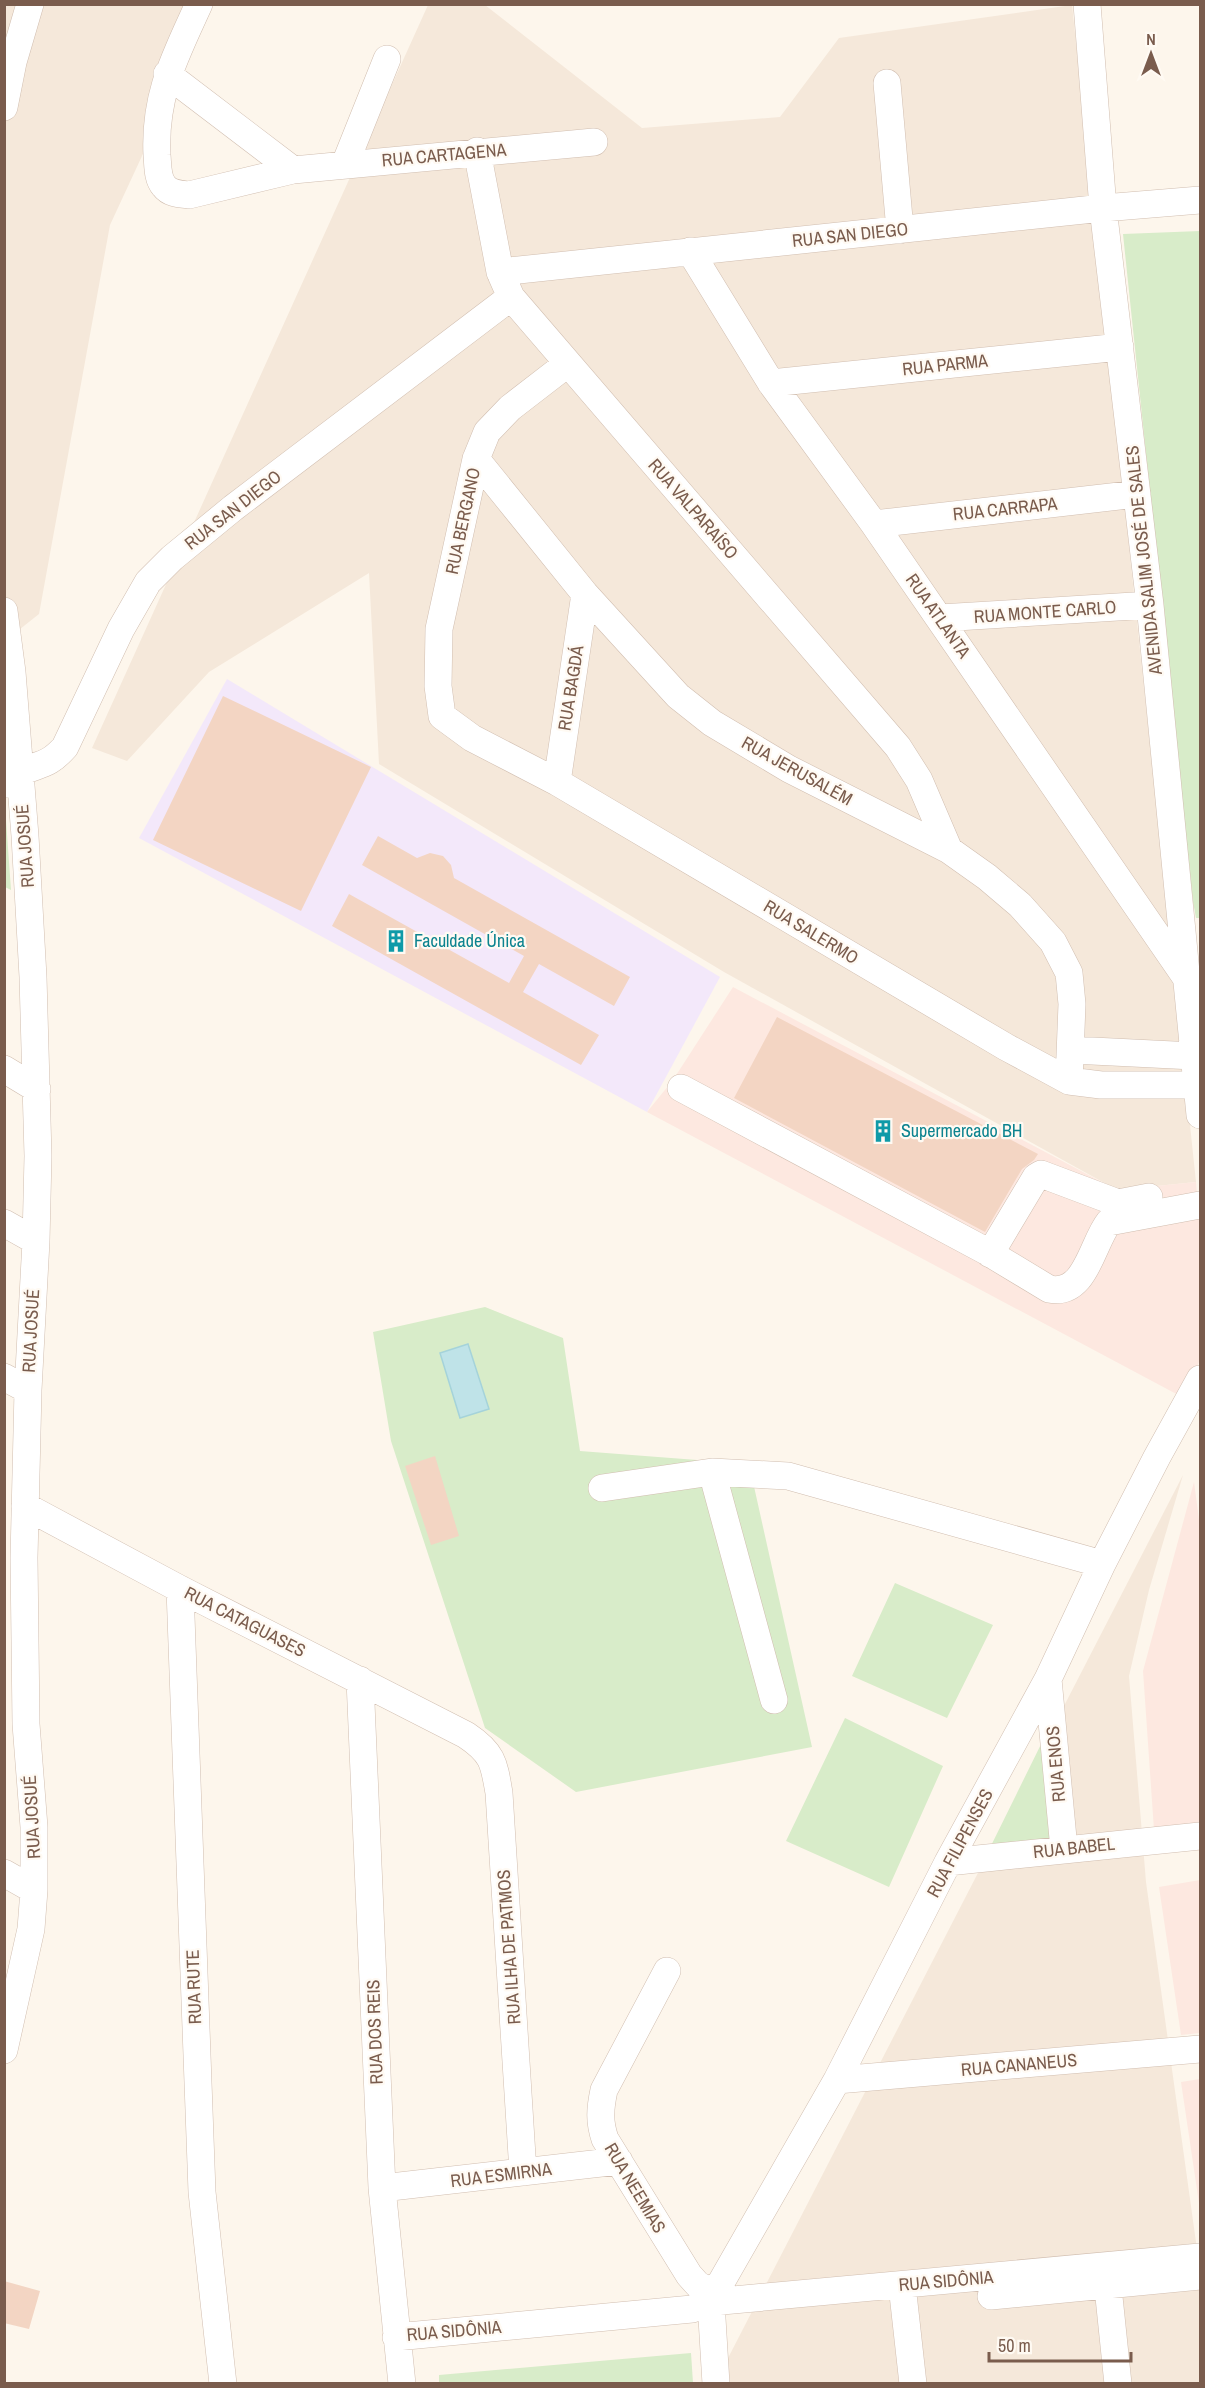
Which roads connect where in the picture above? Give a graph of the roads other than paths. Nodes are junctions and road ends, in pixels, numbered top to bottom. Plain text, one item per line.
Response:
1 (30, 4) edge
2 (199, 4) edge
3 (1087, 4) edge
4 (387, 59) dead end
5 (167, 74) junction
6 (887, 83) dead end
7 (4, 107) edge
8 (594, 142) dead end
9 (477, 151) junction
10 (345, 164) junction
11 (293, 170) junction
12 (1200, 200) edge
13 (1102, 208) junction
14 (900, 230) junction
15 (690, 251) junction
16 (500, 272) junction
17 (511, 297) junction
18 (1120, 347) junction
19 (567, 364) junction
20 (771, 383) junction
21 (476, 459) junction
22 (1137, 495) junction
23 (874, 524) junction
24 (585, 594) junction
25 (1149, 605) junction
26 (4, 611) edge
27 (940, 618) junction
28 (442, 716) joint
29 (10, 774) edge
30 (557, 782) junction
31 (949, 850) junction
32 (4, 903) edge
33 (29, 915) junction
34 (1192, 937) edge
35 (1188, 980) junction
36 (1072, 1050) junction
37 (1194, 1056) junction
38 (4, 1070) edge
39 (1069, 1081) junction
40 (1198, 1085) junction
41 (681, 1088) dead end
42 (37, 1089) junction
43 (1200, 1115) edge
44 (1200, 1189) edge
45 (1200, 1205) edge
46 (4, 1223) edge
47 (36, 1241) junction
48 (990, 1254) junction
49 (1200, 1379) edge
50 (16, 1383) edge
51 (712, 1472) junction
52 (602, 1488) dead end
53 (25, 1506) junction
54 (14, 1553) edge
55 (1102, 1564) junction
56 (180, 1589) junction
57 (1048, 1679) junction
58 (360, 1680) junction
59 (774, 1700) dead end
60 (15, 1717) edge
61 (466, 1735) joint
62 (1200, 1836) edge
63 (1064, 1849) junction
64 (948, 1862) junction
65 (4, 1873) edge
66 (34, 1890) junction
67 (667, 1971) dead end
68 (6, 2035) edge
69 (1200, 2049) edge
70 (837, 2080) junction
71 (619, 2161) junction
72 (524, 2172) junction
73 (382, 2188) junction
74 (1200, 2257) edge
75 (1107, 2276) junction
76 (1200, 2276) edge
77 (903, 2294) junction
78 (708, 2305) junction
79 (396, 2337) junction
80 (223, 2384) edge
81 (402, 2384) edge
82 (716, 2384) edge
83 (913, 2384) edge
84 (1118, 2384) edge

1 - 7 street
2 - 5 street, RUA CARTAGENA
3 - 13 street, AVENIDA SALIM JOSÉ DE SALES
4 - 10 street
5 - 11 street
5 - 11 street, RUA CARTAGENA
6 - 14 street
8 - 9 street, RUA CARTAGENA
9 - 10 street, RUA CARTAGENA
9 - 16 street, RUA VALPARAÍSO
10 - 11 street, RUA CARTAGENA
12 - 13 street, RUA SAN DIEGO
13 - 14 street, RUA SAN DIEGO
13 - 18 street, AVENIDA SALIM JOSÉ DE SALES
14 - 15 street, RUA SAN DIEGO
15 - 16 street, RUA SAN DIEGO
15 - 20 street, RUA ATLANTA
16 - 17 street, RUA VALPARAÍSO
17 - 19 street, RUA VALPARAÍSO
17 - 29 street, RUA SAN DIEGO
18 - 20 street, RUA PARMA
18 - 22 street, AVENIDA SALIM JOSÉ DE SALES
19 - 21 street, RUA BERGANO
19 - 31 street, RUA VALPARAÍSO
20 - 23 street, RUA ATLANTA
21 - 24 street, RUA JERUSALÉM
21 - 28 street, RUA BERGANO
22 - 23 street, RUA CARRAPA
22 - 25 street, AVENIDA SALIM JOSÉ DE SALES
23 - 27 street, RUA ATLANTA
24 - 30 street, RUA BAGDÁ
24 - 31 street, RUA JERUSALÉM
25 - 27 street, RUA MONTE CARLO
25 - 34 street, AVENIDA SALIM JOSÉ DE SALES
26 - 29 street, RUA JOSUÉ
27 - 35 street, RUA ATLANTA
28 - 30 street, RUA SALERMO
29 - 33 street, RUA JOSUÉ
30 - 39 street, RUA SALERMO
31 - 36 street, RUA JERUSALÉM
32 - 33 street
33 - 42 street, RUA JOSUÉ
34 - 35 street, AVENIDA SALIM JOSÉ DE SALES
35 - 37 street, AVENIDA SALIM JOSÉ DE SALES
36 - 37 street
36 - 39 street, RUA JERUSALÉM
37 - 40 street, AVENIDA SALIM JOSÉ DE SALES
38 - 42 street
39 - 40 street, RUA SALERMO
40 - 43 street, AVENIDA SALIM JOSÉ DE SALES
41 - 48 street
42 - 47 street, RUA JOSUÉ
44 - 48 street
45 - 48 street
46 - 47 street
47 - 50 street, RUA JOSUÉ
49 - 55 street, RUA FILIPENSES
50 - 53 street, RUA JOSUÉ
51 - 52 street
51 - 55 street
51 - 59 street
53 - 54 street, RUA JOSUÉ
53 - 56 street, RUA CATAGUASES
54 - 60 street, RUA JOSUÉ
55 - 57 street, RUA FILIPENSES
56 - 58 street, RUA CATAGUASES
56 - 80 street, RUA RUTE
57 - 63 street, RUA ENOS
57 - 64 street, RUA FILIPENSES
58 - 61 street, RUA CATAGUASES
58 - 73 street, RUA DOS REIS
60 - 66 street, RUA JOSUÉ
61 - 72 street, RUA ILHA DE PATMOS
62 - 63 street, RUA BABEL
63 - 64 street, RUA BABEL
64 - 70 street, RUA FILIPENSES
65 - 66 street
66 - 68 street, RUA JOSUÉ
67 - 71 street, RUA NEEMIAS
69 - 70 street, RUA CANANEUS
70 - 78 street, RUA FILIPENSES
71 - 72 street, RUA ESMIRNA
71 - 78 street, RUA NEEMIAS
72 - 73 street, RUA ESMIRNA
73 - 79 street, RUA DOS REIS
74 - 75 street, RUA SIDÔNIA
75 - 76 street, RUA SIDÔNIA
75 - 77 street, RUA SIDÔNIA
75 - 84 street
77 - 78 street, RUA SIDÔNIA
77 - 83 street
78 - 79 street, RUA SIDÔNIA
78 - 82 street
79 - 81 street, RUA DOS REIS

